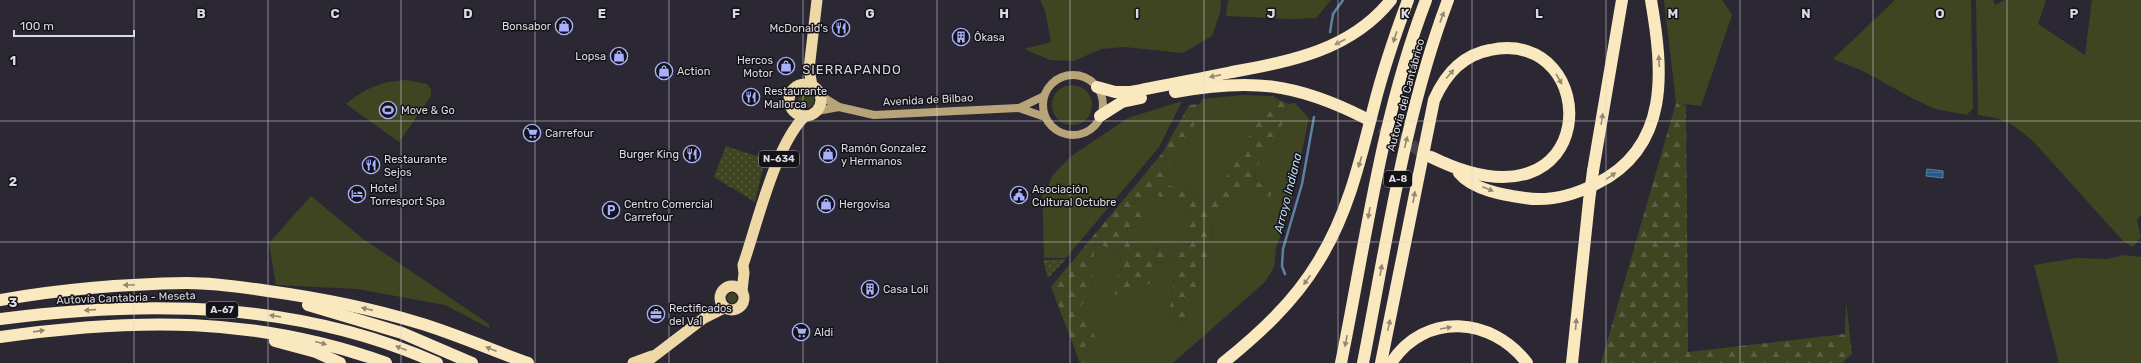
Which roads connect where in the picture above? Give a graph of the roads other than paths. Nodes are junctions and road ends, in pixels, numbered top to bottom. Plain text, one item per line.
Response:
1 (817, 0) edge
2 (1391, 0) edge
3 (1408, 0) edge
4 (1426, 0) edge
5 (1448, 0) edge
6 (1622, 0) edge
7 (1651, 0) edge
8 (807, 85) junction
9 (1099, 90) junction
10 (821, 96) junction
11 (1044, 96) junction
12 (1132, 99) junction
13 (839, 108) junction
14 (1019, 108) junction
15 (817, 111) junction
16 (800, 115) junction
17 (1100, 116) junction
18 (1045, 117) junction
19 (1365, 118) tunnel mouth
20 (1431, 157) tunnel mouth
21 (1455, 169) junction
22 (743, 265) junction
23 (168, 285) junction
24 (729, 286) junction
25 (742, 291) junction
26 (0, 300) edge
27 (722, 303) junction
28 (0, 319) edge
29 (143, 323) junction
30 (0, 337) edge
31 (649, 360) edge
32 (340, 363) edge
33 (386, 363) edge
34 (437, 363) edge
35 (472, 363) edge
36 (528, 363) edge
37 (633, 363) edge
38 (1223, 363) edge
39 (1341, 363) edge
40 (1363, 363) edge
41 (1381, 363) edge
42 (1391, 363) edge
43 (1527, 363) edge
44 (1572, 363) edge

1 - 8 highway, N-634
2 -> 9 highway
3 -> 38 highway
4 -> 39 highway, Autovía del Cantábrico / A-8
40 -> 5 highway, Autovía del Cantábrico / A-8
44 -> 6 highway, bridge
21 -> 7 highway
8 - 10 highway
8 - 16 highway, N-634
9 - 11 main road
9 - 12 highway
9 - 17 main road
10 - 13 main road
10 - 15 highway
11 - 14 main road
11 - 18 main road
12 - 17 highway
12 - 19 highway
13 - 14 main road, Avenida de Bilbao
13 - 15 main road
14 - 18 main road
15 - 16 highway
16 - 22 highway, N-634
17 - 18 main road
20 - 21 highway
41 -> 21 highway
22 - 24 highway, N-634
22 - 25 highway, N-634
23 -> 26 highway
23 - 35 highway
36 -> 23 highway
24 - 25 highway
24 - 27 highway, N-634
25 - 27 highway, N-634
27 - 31 highway, N-634
34 -> 28 highway, Autovía Cantabria - Meseta / A-67
30 -> 29 highway, A-67
29 - 32 highway
29 -> 33 highway, A-67
31 - 37 highway, N-634
42 -> 43 highway

